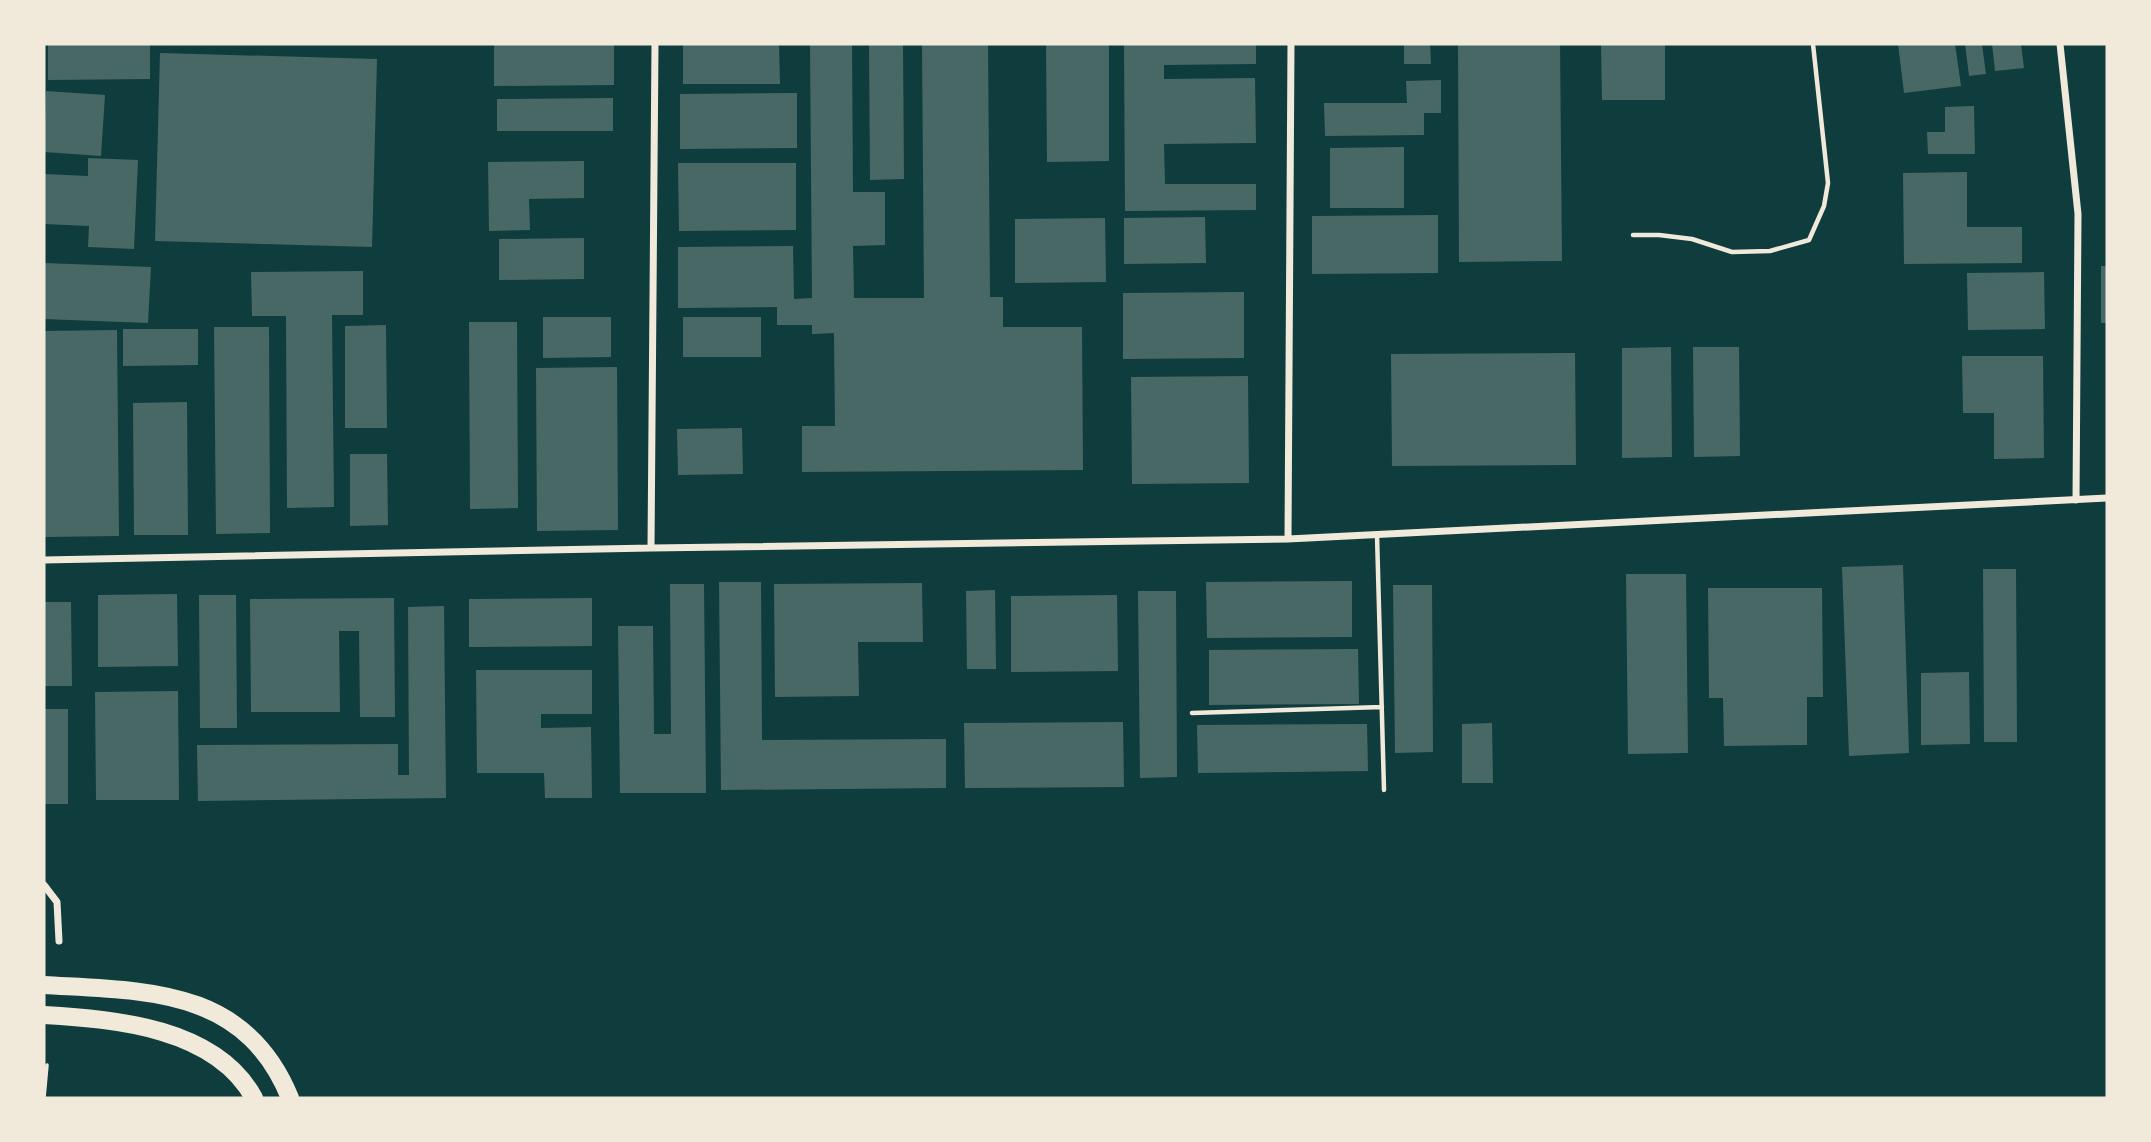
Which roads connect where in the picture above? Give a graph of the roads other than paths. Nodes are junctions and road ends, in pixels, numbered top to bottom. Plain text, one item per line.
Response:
1 (655, 44) edge
2 (1291, 44) edge
3 (1814, 44) edge
4 (2060, 44) edge
5 (1633, 235) dead end
6 (2107, 498) edge
7 (2076, 500) junction
8 (1377, 534) junction
9 (1288, 539) junction
10 (651, 548) junction
11 (44, 560) edge
12 (1382, 707) junction
13 (1192, 713) dead end
14 (1384, 790) dead end
15 (44, 885) edge
16 (59, 941) dead end
17 (44, 985) edge
18 (46, 1016) edge
19 (254, 1098) edge
20 (290, 1098) edge

1 - 10 street
2 - 9 street
3 - 5 lane
4 - 7 street
6 - 7 street
7 - 8 street
8 - 9 street
8 - 12 lane
9 - 10 street
10 - 11 street
12 - 13 lane
12 - 14 lane
15 - 16 street
17 - 20 highway
18 - 19 highway

